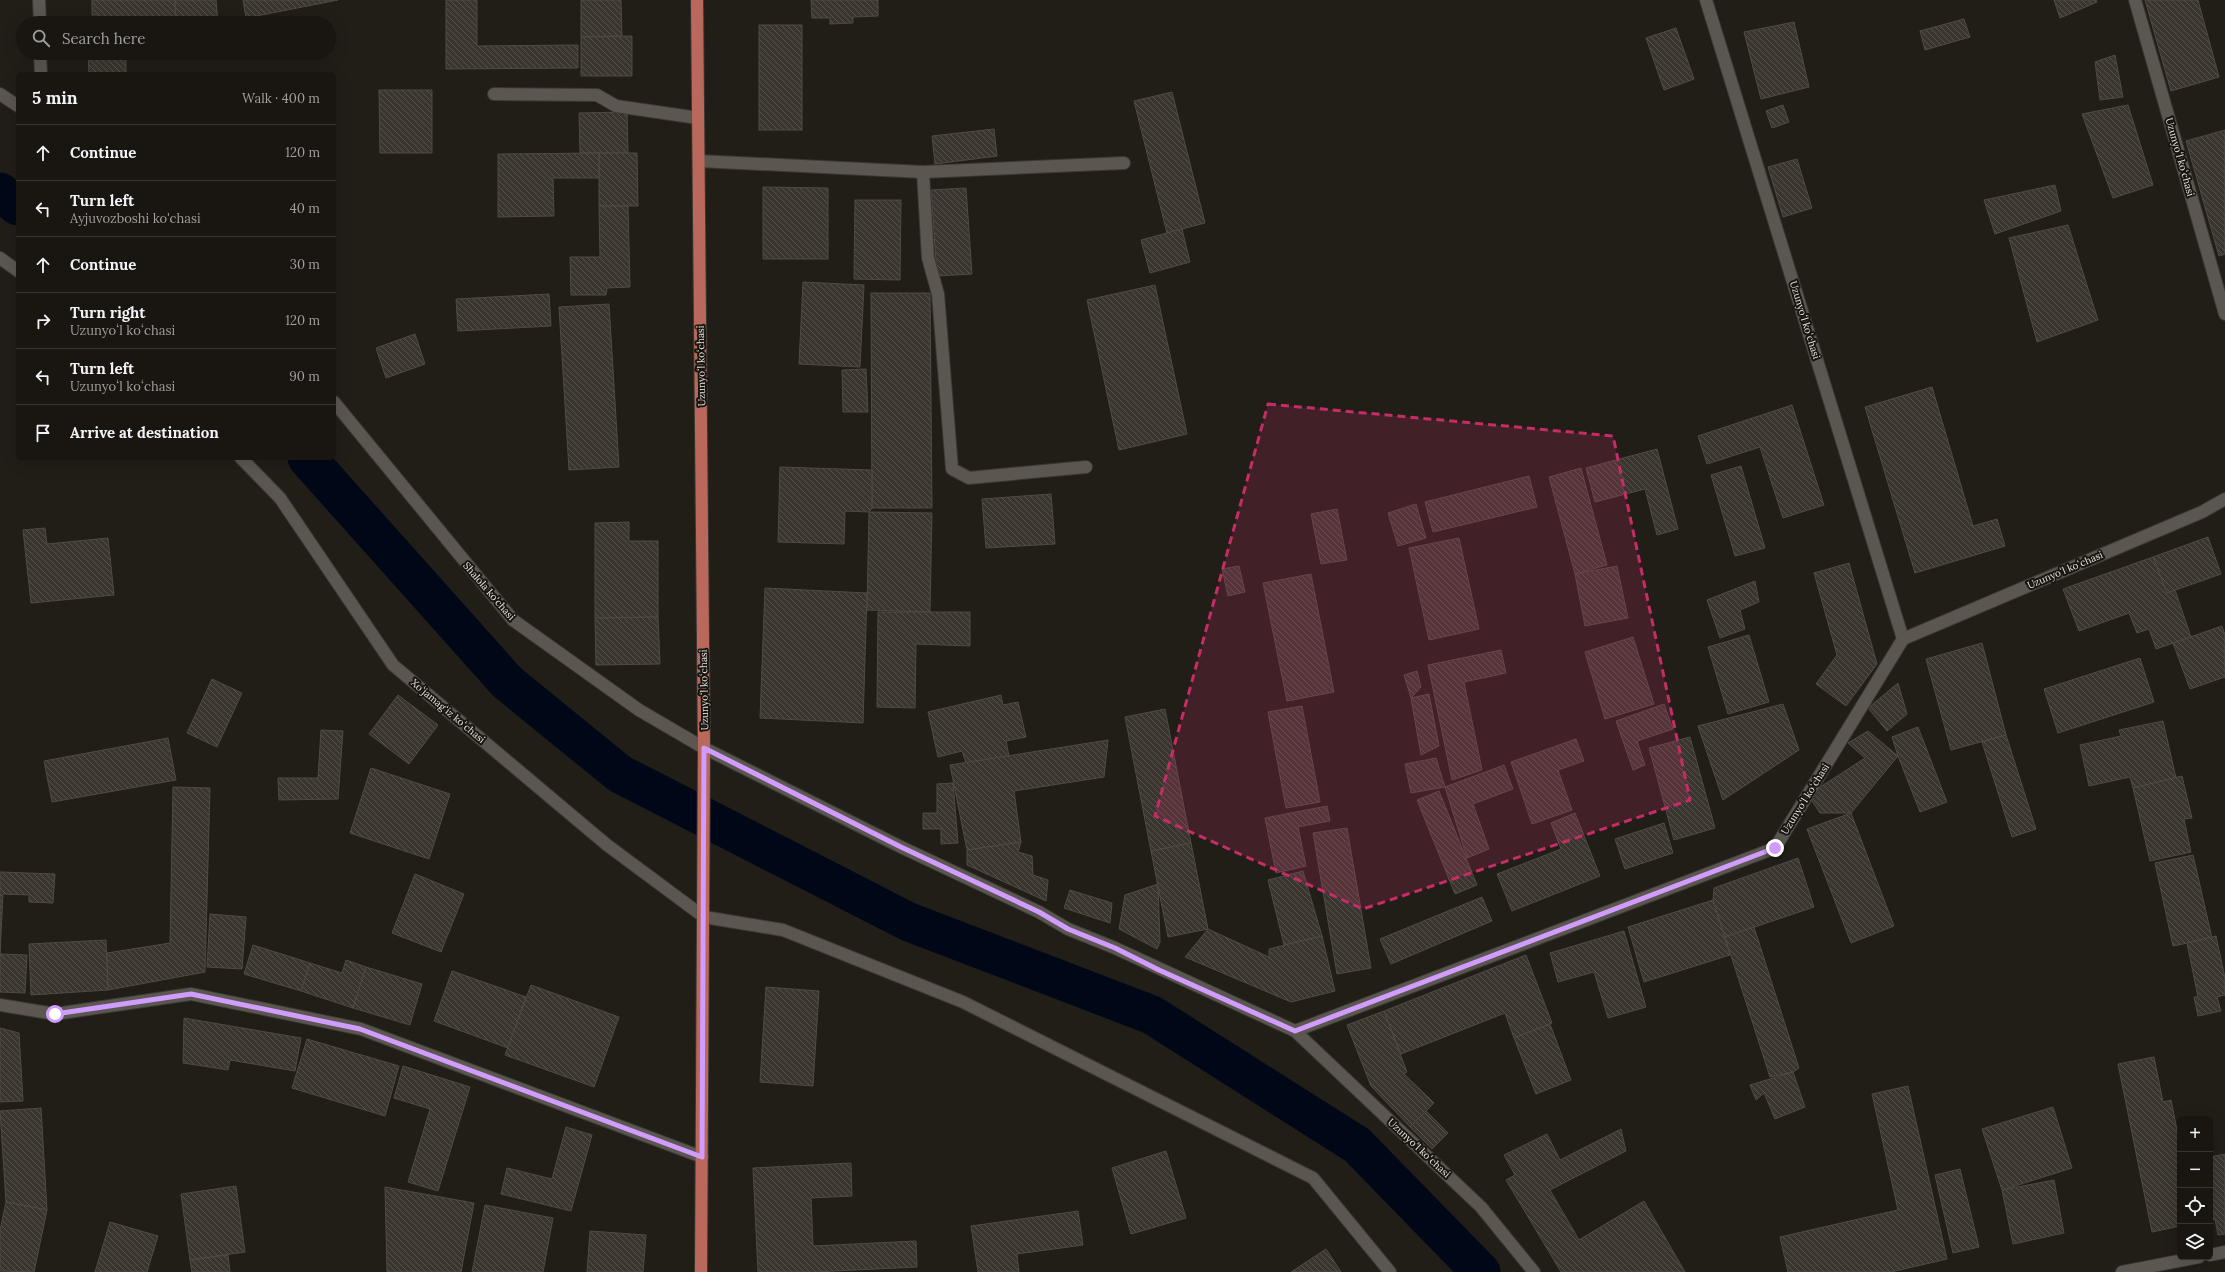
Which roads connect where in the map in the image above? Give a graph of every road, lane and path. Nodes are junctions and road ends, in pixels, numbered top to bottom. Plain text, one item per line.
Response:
1 (39, 0) edge
2 (697, 0) edge
3 (1706, 0) edge
4 (2135, 0) edge
5 (40, 16) edge
6 (40, 60) edge
7 (41, 72) edge
8 (0, 94) edge
9 (494, 94) dead end
10 (16, 105) edge
11 (698, 118) junction
12 (699, 161) junction
13 (1124, 164) dead end
14 (923, 172) junction
15 (0, 258) edge
16 (16, 270) edge
17 (2225, 314) edge
18 (336, 404) edge
19 (243, 460) edge
20 (1086, 467) dead end
21 (2225, 499) edge
22 (1904, 639) junction
23 (704, 748) junction
24 (704, 917) junction
25 (0, 1005) edge
26 (1295, 1031) junction
27 (702, 1157) junction
28 (2225, 1252) edge
29 (2213, 1254) edge
30 (2183, 1260) edge
31 (701, 1272) edge
32 (1390, 1272) edge
33 (1534, 1272) edge
34 (2122, 1272) edge

1 - 5 street
2 - 11 main road, Uzunyoʻl koʻchasi
3 - 22 street, Uzunyoʻl koʻchasi
4 - 17 street, Uzunyoʻl koʻchasi
6 - 7 street
8 - 10 street
9 - 11 street
11 - 12 main road, Uzunyoʻl koʻchasi
12 - 14 street
12 - 23 main road, Uzunyoʻl koʻchasi
13 - 14 street
14 - 20 street
15 - 16 street
18 - 23 street, Shalola ko'chasi
19 - 24 street, Xoʻjamagʻiz koʻchasi
21 - 22 street, Uzunyoʻl koʻchasi
22 - 26 street, Uzunyoʻl koʻchasi
23 - 24 main road
23 - 26 street, Uzunyoʻl koʻchasi
24 - 27 main road
24 - 32 street
25 - 27 street
26 - 33 street, Uzunyoʻl koʻchasi
27 - 31 main road
28 - 29 street
30 - 34 street

